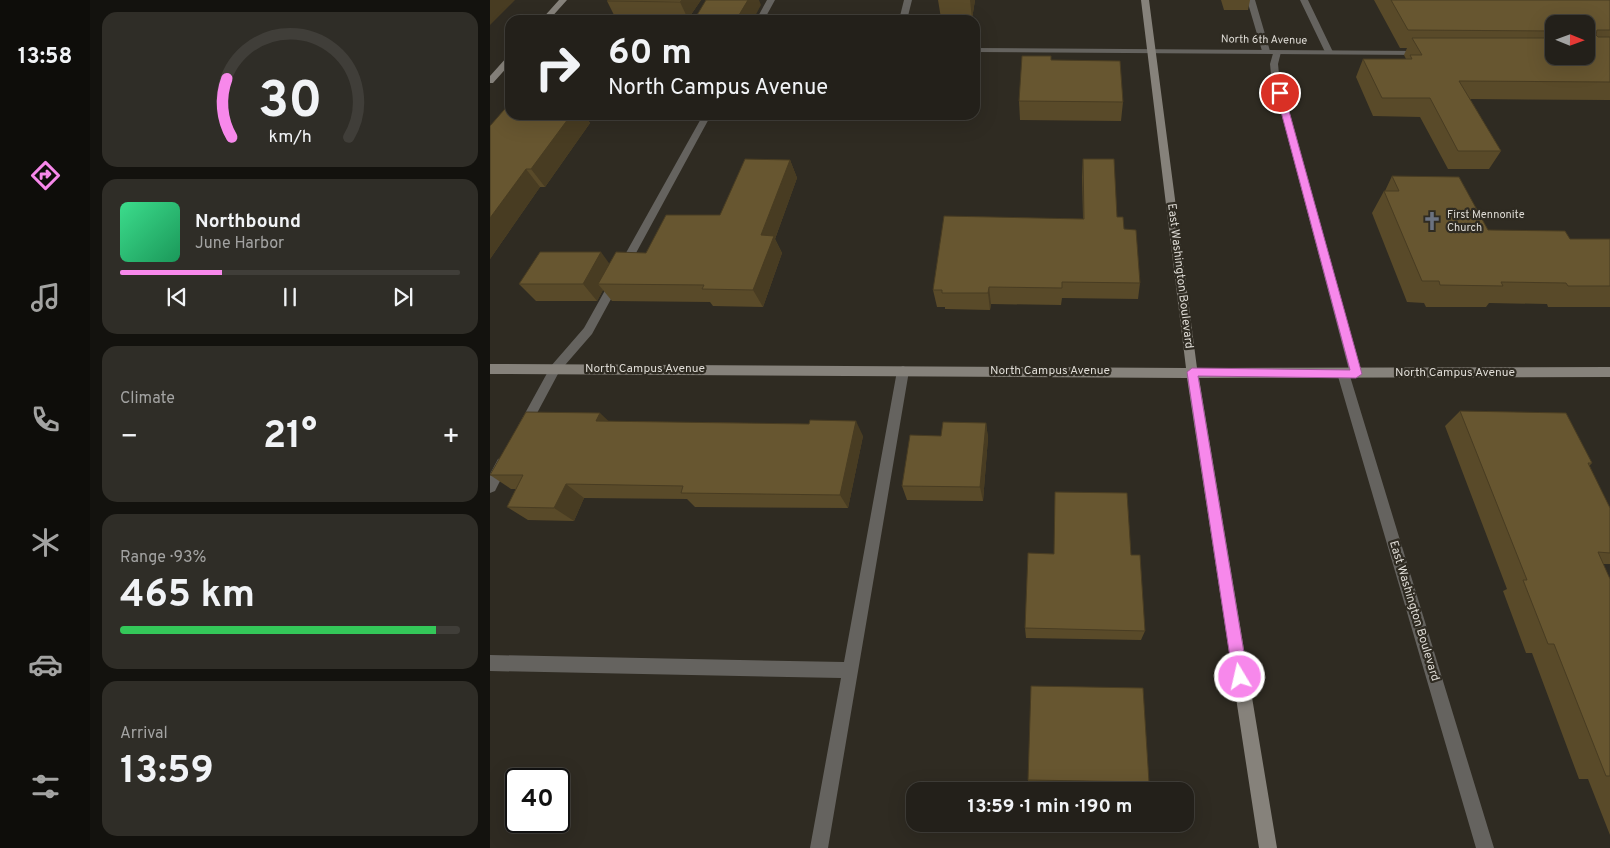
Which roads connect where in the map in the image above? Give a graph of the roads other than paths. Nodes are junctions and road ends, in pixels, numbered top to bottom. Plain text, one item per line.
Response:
1 (563, 0) edge
2 (771, 0) edge
3 (908, 0) edge
4 (1145, 0) edge
5 (1251, 0) edge
6 (1304, 0) edge
7 (550, 15) edge
8 (763, 15) edge
9 (904, 15) edge
10 (980, 50) edge
11 (1152, 50) junction
12 (1266, 51) junction
13 (1277, 52) junction
14 (1329, 52) junction
15 (1429, 53) edge
16 (505, 64) edge
17 (490, 81) edge
18 (704, 120) edge
19 (490, 369) edge
20 (555, 369) junction
21 (903, 371) junction
22 (1192, 372) junction
23 (1610, 372) edge
24 (1350, 374) junction
25 (518, 437) edge
26 (509, 454) edge
27 (490, 488) edge
28 (490, 663) edge
29 (850, 670) junction
30 (819, 848) edge
31 (1268, 848) edge
32 (1485, 848) edge

1 - 7 street
2 - 8 street
3 - 9 street
4 - 11 street, East Washington Boulevard
5 - 12 street
6 - 14 street
10 - 11 street, North 6th Avenue
11 - 12 street, North 6th Avenue
11 - 22 street, East Washington Boulevard
12 - 13 street, North 6th Avenue
13 - 14 street, North 6th Avenue
13 - 24 street, East Washington Boulevard
14 - 15 street, North 6th Avenue
16 - 17 street
18 - 20 street
19 - 20 street, North Campus Avenue
20 - 21 street, North Campus Avenue
20 - 25 street
21 - 22 street, North Campus Avenue
21 - 29 street
22 - 24 street, North Campus Avenue
22 - 31 street, East Washington Boulevard
23 - 24 street, North Campus Avenue
24 - 32 street, East Washington Boulevard
26 - 27 street
28 - 29 street
29 - 30 street

